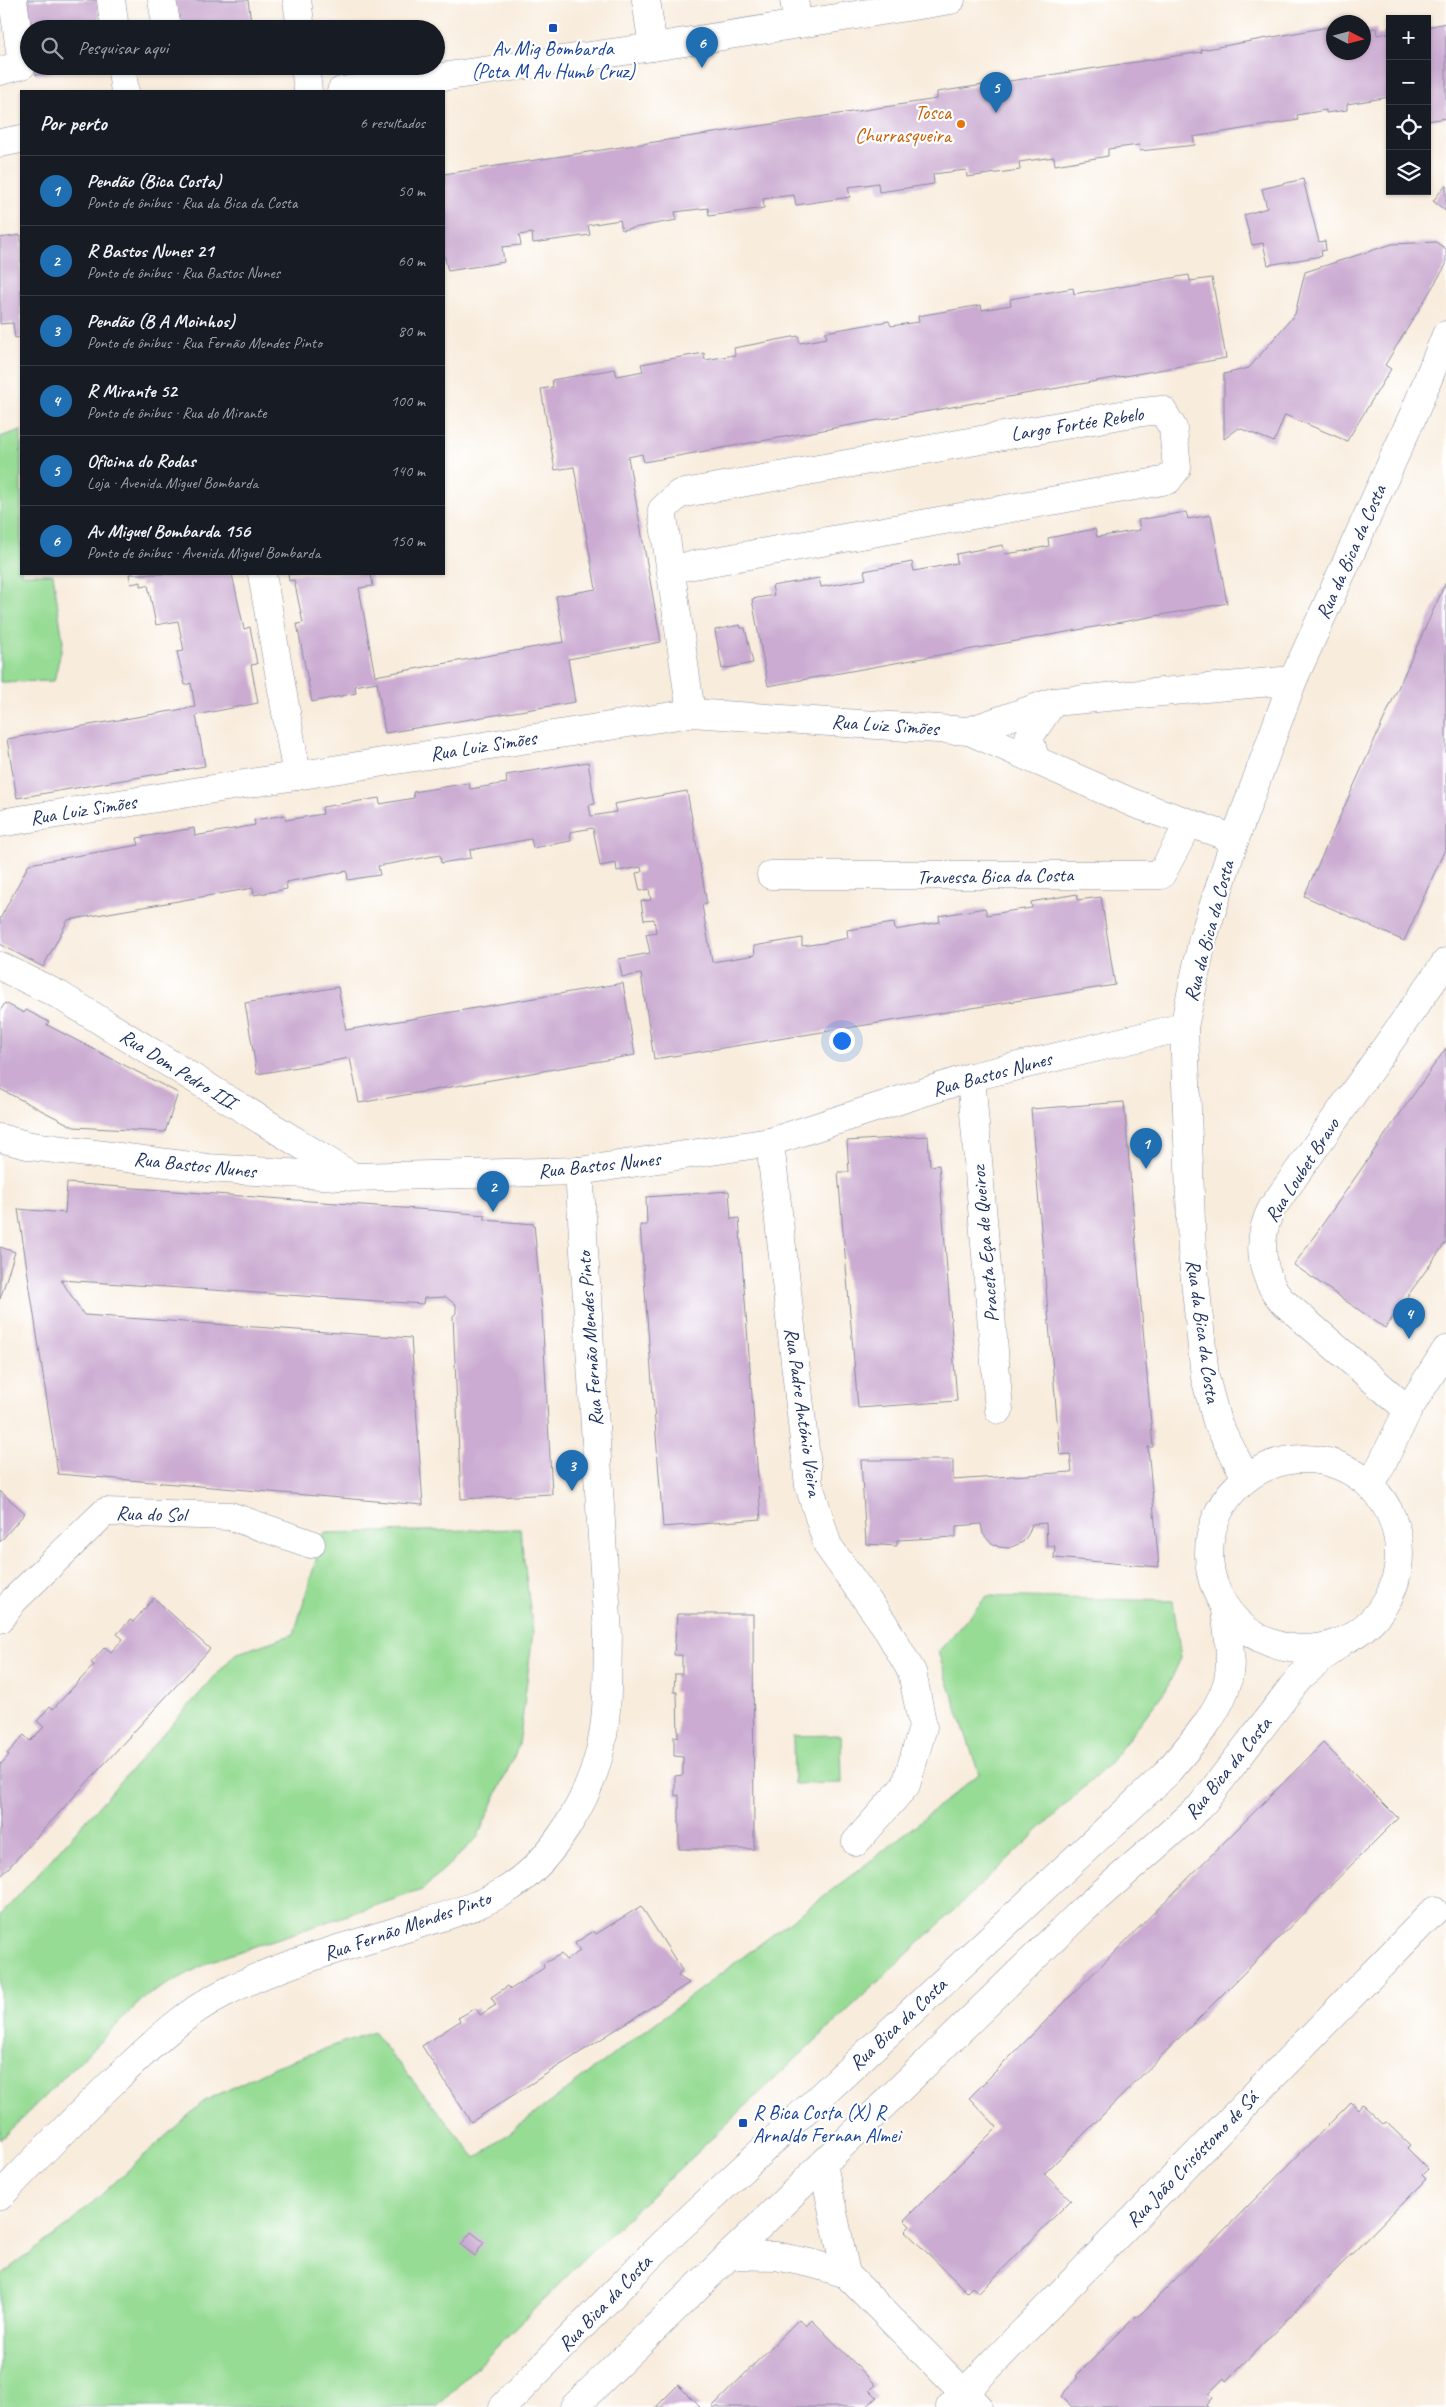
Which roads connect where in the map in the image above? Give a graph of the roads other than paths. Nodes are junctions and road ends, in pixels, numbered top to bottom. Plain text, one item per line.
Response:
1 (13, 0) edge
2 (111, 0) edge
3 (162, 0) edge
4 (297, 0) edge
5 (646, 0) edge
6 (951, 0) edge
7 (796, 12) edge
8 (114, 20) edge
9 (165, 20) edge
10 (300, 20) edge
11 (653, 47) junction
12 (20, 51) edge
13 (20, 66) edge
14 (0, 71) edge
15 (122, 75) edge
16 (306, 75) edge
17 (125, 90) edge
18 (308, 90) edge
19 (348, 90) edge
20 (20, 139) edge
21 (0, 143) edge
22 (1446, 334) edge
23 (1446, 366) edge
24 (1414, 411) junction
25 (670, 569) junction
26 (262, 575) edge
27 (1293, 680) junction
28 (1053, 702) junction
29 (691, 713) junction
30 (969, 731) junction
31 (1035, 758) junction
32 (297, 776) junction
33 (0, 823) edge
34 (1189, 823) junction
35 (1235, 839) junction
36 (771, 875) dead end
37 (1446, 962) edge
38 (0, 966) edge
39 (1184, 1027) junction
40 (971, 1077) junction
41 (0, 1138) edge
42 (770, 1142) junction
43 (579, 1171) junction
44 (354, 1177) junction
45 (1446, 1350) edge
46 (999, 1410) dead end
47 (1408, 1410) junction
48 (1246, 1478) junction
49 (1371, 1486) junction
50 (311, 1544) dead end
51 (1225, 1610) junction
52 (0, 1619) edge
53 (1338, 1645) junction
54 (856, 1842) dead end
55 (1434, 1911) dead end
56 (823, 2164) junction
57 (0, 2196) edge
58 (729, 2255) junction
59 (846, 2274) junction
60 (964, 2402) edge
61 (503, 2407) edge
62 (574, 2407) edge

1 - 12 street
2 - 8 street
3 - 9 street
4 - 10 street
5 - 11 street
6 - 7 street
7 - 11 street
11 - 19 street
13 - 14 street
15 - 17 street
16 - 18 street
20 - 21 street
22 - 24 street, Rua da Bica da Costa
23 - 24 street, Rua da Bica da Costa
24 - 27 street, Rua da Bica da Costa
25 - 25 street, Largo Fortée Rebelo
25 - 29 street, Largo Fortée Rebelo
26 - 32 street
27 - 28 street, Rua Luiz Simões
27 - 35 street, Rua da Bica da Costa
28 - 30 street, Rua Luiz Simões
28 - 31 street
29 - 30 street, Rua Luiz Simões
29 - 32 street, Rua Luiz Simões
30 - 31 street, Rua Luiz Simões
31 - 34 street, Rua Luiz Simões
32 - 33 street, Rua Luiz Simões
34 - 35 street, Rua Luiz Simões
34 - 36 street, Travessa Bica da Costa
35 - 39 street, Rua da Bica da Costa
37 - 47 street, Rua Loubet Bravo
38 - 44 street, Rua Dom Pedro III
39 - 40 street, Rua Bastos Nunes
39 - 48 street, Rua da Bica da Costa
40 - 42 street, Rua Bastos Nunes
40 - 46 street, Praceta Eça de Queiroz
41 - 44 street, Rua Bastos Nunes
42 - 43 street, Rua Bastos Nunes
42 - 54 street, Rua Padre António Vieira
43 - 44 street, Rua Bastos Nunes
43 - 57 street, Rua Fernão Mendes Pinto
45 - 47 street
47 - 49 street
48 - 49 street
48 - 51 street
49 - 53 street
50 - 52 street, Rua do Sol
51 - 53 street
51 - 61 street, Rua Bica da Costa
53 - 56 street, Rua Bica da Costa
55 - 60 street, Rua João Crisóstomo de Sá
56 - 58 street, Rua Bica da Costa
56 - 59 street
58 - 59 street
58 - 62 street, Rua Bica da Costa
59 - 60 street

